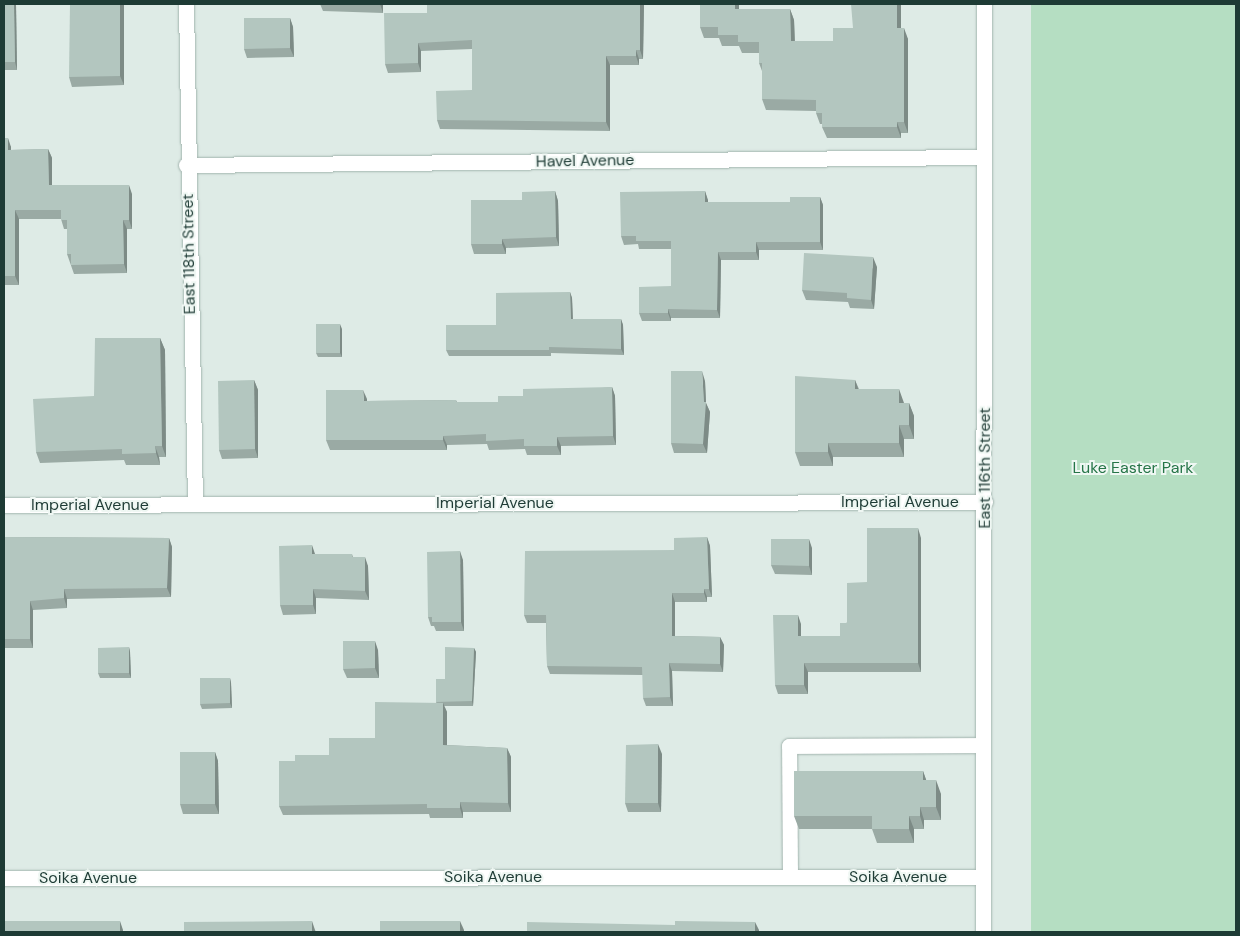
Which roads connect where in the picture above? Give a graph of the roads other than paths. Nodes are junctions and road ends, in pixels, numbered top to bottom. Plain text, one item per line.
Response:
1 (186, 4) edge
2 (984, 4) edge
3 (983, 157) junction
4 (186, 165) junction
5 (985, 502) junction
6 (195, 504) junction
7 (4, 505) edge
8 (983, 746) junction
9 (790, 877) junction
10 (983, 877) junction
11 (4, 878) edge
12 (983, 932) edge

1 - 4 street, East 118th Street
2 - 3 street, East 116th Street
3 - 4 street, Havel Avenue
3 - 5 street, East 116th Street
4 - 6 street, East 118th Street
5 - 6 street, Imperial Avenue
5 - 8 street, East 116th Street
6 - 7 street, Imperial Avenue
8 - 9 street
8 - 10 street, East 116th Street
9 - 10 street, Soika Avenue
9 - 11 street, Soika Avenue
10 - 12 street, East 116th Street

